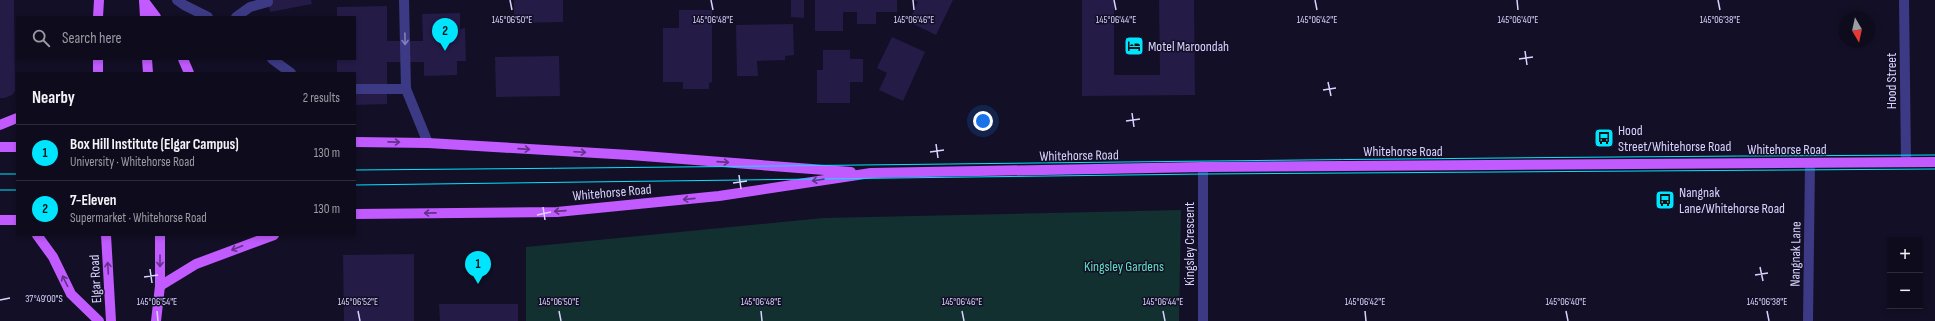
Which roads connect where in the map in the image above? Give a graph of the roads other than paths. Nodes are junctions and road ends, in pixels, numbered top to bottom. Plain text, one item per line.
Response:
1 (99, 0) edge
2 (177, 0) edge
3 (404, 0) edge
4 (1904, 0) edge
5 (144, 1) edge
6 (268, 2) dead end
7 (98, 16) edge
8 (145, 16) edge
9 (155, 16) edge
10 (206, 16) edge
11 (237, 16) edge
12 (147, 60) edge
13 (182, 60) edge
14 (273, 60) edge
15 (148, 72) edge
16 (188, 72) edge
17 (290, 72) edge
18 (356, 89) edge
19 (406, 90) junction
20 (16, 118) edge
21 (0, 125) edge
22 (356, 142) edge
23 (428, 143) junction
24 (0, 147) edge
25 (16, 147) edge
26 (1906, 162) junction
27 (1935, 162) edge
28 (1810, 163) junction
29 (1203, 167) junction
30 (871, 173) junction
31 (356, 214) edge
32 (0, 220) edge
33 (16, 220) edge
34 (38, 236) edge
35 (106, 236) edge
36 (160, 236) edge
37 (271, 236) edge
38 (160, 286) junction
39 (99, 321) edge
40 (111, 321) edge
41 (156, 321) edge
42 (1203, 321) edge
43 (1808, 321) edge

1 - 7 main road
2 - 10 street
3 -> 19 street
4 - 26 street, Hood Street
5 - 8 main road
5 - 9 main road
6 - 11 street
12 - 15 main road
13 - 16 main road
14 - 17 street
18 - 19 street
19 - 23 street
20 - 21 main road
22 -> 23 main road, Whitehorse Road
23 -> 30 main road, Whitehorse Road
24 - 25 main road
26 - 27 main road, Whitehorse Road
26 - 28 main road, Whitehorse Road
28 - 29 main road, Whitehorse Road
28 - 43 street, Nangnak Lane
29 - 30 main road, Whitehorse Road
29 - 42 street, Kingsley Crescent
30 -> 31 main road, Whitehorse Road
32 - 33 main road
39 -> 34 main road
40 -> 35 main road, Elgar Road
36 -> 38 main road
37 -> 38 main road
38 - 41 main road

